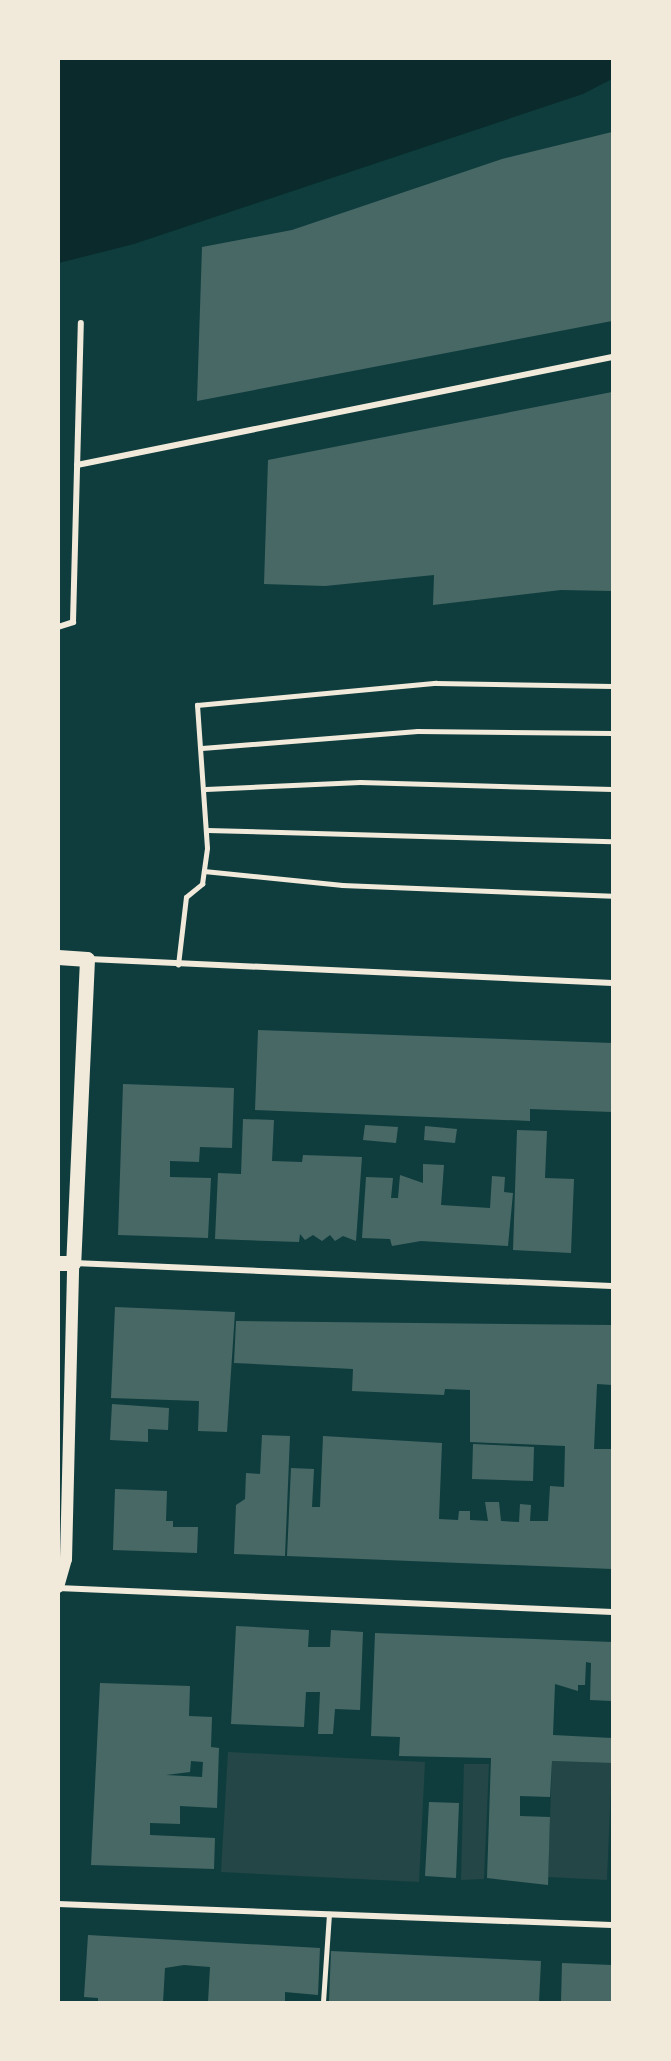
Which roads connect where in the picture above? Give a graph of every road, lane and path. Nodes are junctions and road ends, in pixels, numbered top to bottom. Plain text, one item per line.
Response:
1 (81, 323) dead end
2 (612, 357) edge
3 (77, 465) junction
4 (58, 627) edge
5 (612, 686) edge
6 (612, 733) edge
7 (202, 748) junction
8 (206, 789) junction
9 (612, 789) edge
10 (207, 830) junction
11 (612, 841) edge
12 (204, 871) junction
13 (612, 896) edge
14 (58, 957) edge
15 (87, 959) junction
16 (178, 965) junction
17 (612, 983) edge
18 (66, 1263) edge
19 (612, 1286) edge
20 (58, 1587) edge
21 (612, 1612) edge
22 (58, 1904) edge
23 (329, 1914) junction
24 (612, 1925) edge
25 (323, 2002) edge

1 - 3 street
2 - 3 street
3 - 4 street
5 - 7 lane
6 - 7 lane
7 - 8 lane
8 - 9 lane
8 - 10 lane
10 - 11 lane
10 - 12 lane
12 - 13 lane
12 - 16 lane
14 - 15 main road
15 - 16 street
15 - 18 main road
16 - 17 street
18 - 19 street
18 - 20 main road
20 - 21 street
22 - 23 street
23 - 24 street
23 - 25 lane

